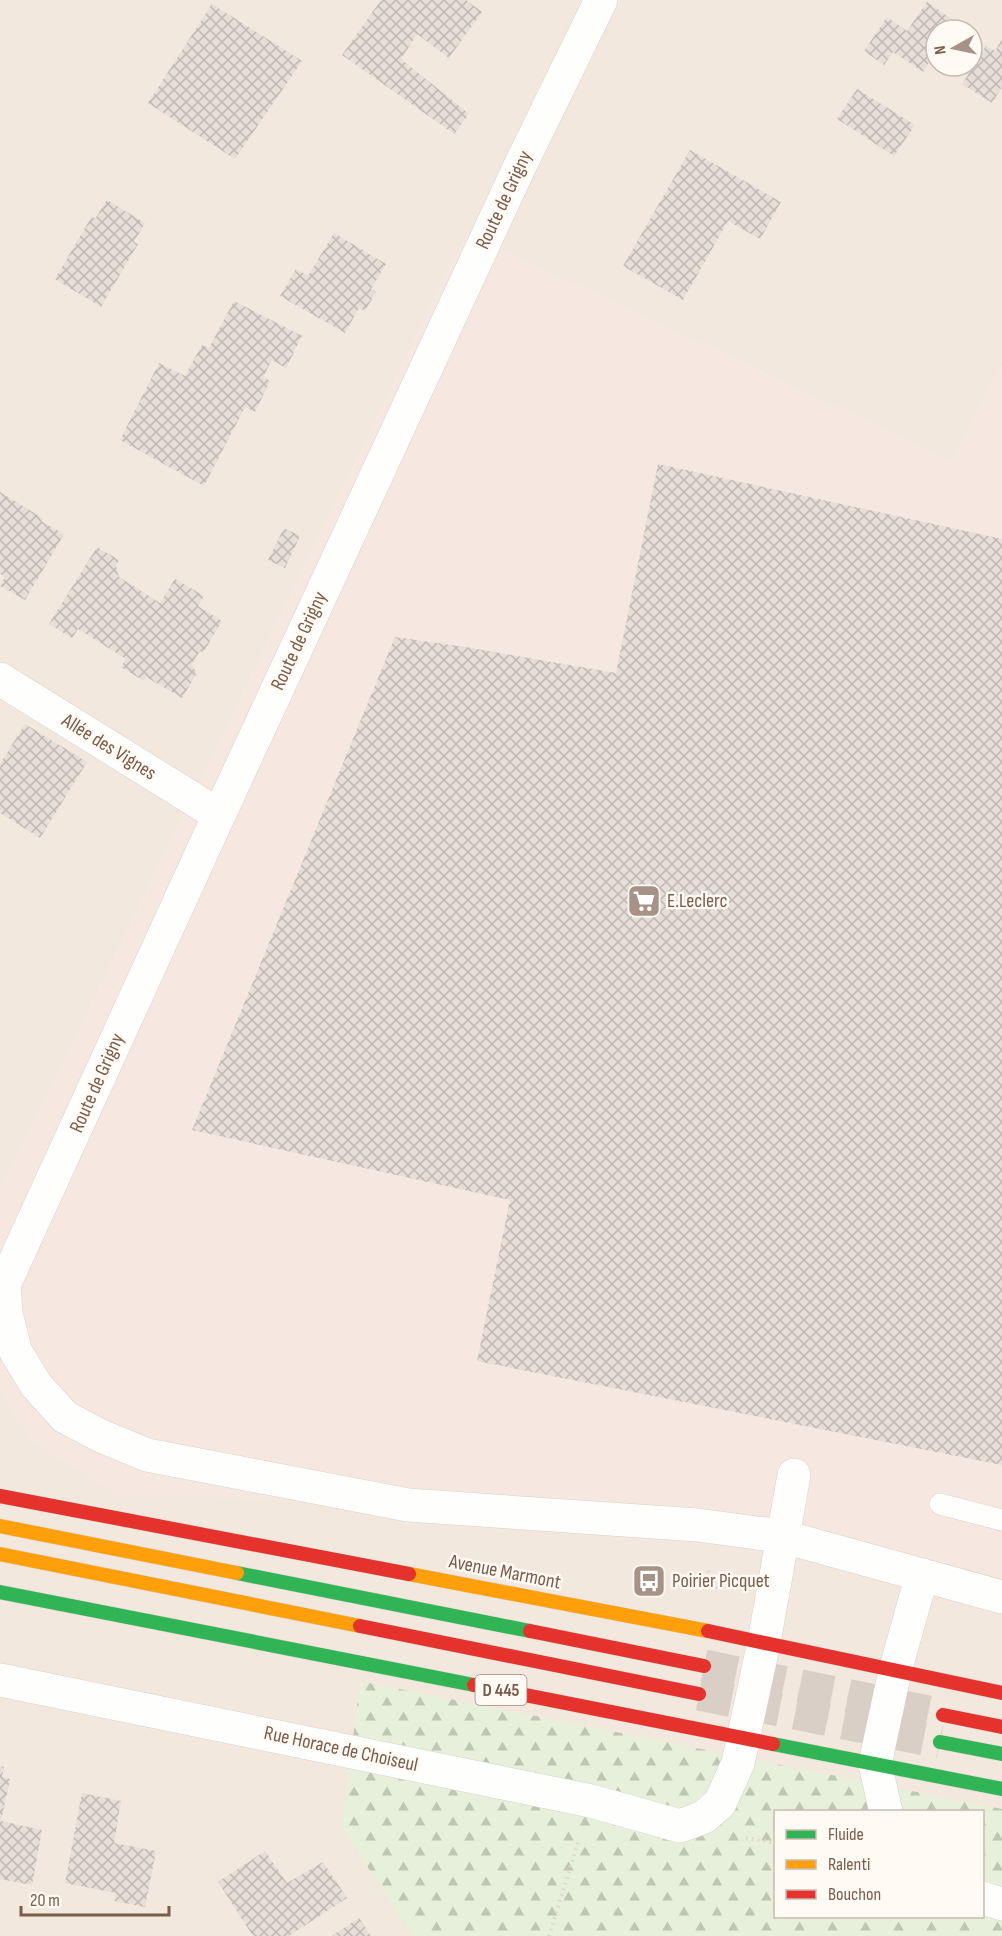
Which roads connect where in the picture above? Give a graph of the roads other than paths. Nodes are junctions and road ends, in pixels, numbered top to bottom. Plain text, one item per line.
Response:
1 (601, 0) edge
2 (0, 680) edge
3 (219, 814) junction
4 (794, 1475) dead end
5 (0, 1496) edge
6 (940, 1504) dead end
7 (1002, 1520) edge
8 (0, 1526) edge
9 (782, 1536) junction
10 (0, 1554) edge
11 (922, 1575) junction
12 (0, 1592) edge
13 (1002, 1597) edge
14 (764, 1642) junction
15 (704, 1666) tunnel mouth
16 (895, 1671) junction
17 (0, 1680) edge
18 (1002, 1693) edge
19 (699, 1694) tunnel mouth
20 (944, 1715) tunnel mouth
21 (1002, 1727) edge
22 (743, 1737) junction
23 (940, 1742) tunnel mouth
24 (1002, 1754) edge
25 (875, 1764) junction
26 (1002, 1789) edge
27 (886, 1810) edge
28 (984, 1899) edge
29 (1002, 1904) edge

1 - 3 street, Route de Grigny
2 - 3 street, Allée des Vignes
3 - 9 street, Route de Grigny
4 - 9 street
5 - 14 main road, Avenue Marmont
6 - 7 lane
8 - 15 main road
9 - 11 street
9 - 14 street
10 - 19 main road, D 445
11 - 13 street
11 - 16 street
12 - 22 main road, D 445
14 - 16 main road, Avenue Marmont
14 - 22 street
16 - 18 main road, Avenue Marmont
16 - 25 street
17 - 22 street, Rue Horace de Choiseul
20 - 21 main road
22 - 25 main road, D 445
23 - 24 main road
25 - 26 main road, D 445
25 - 27 street
28 - 29 street

